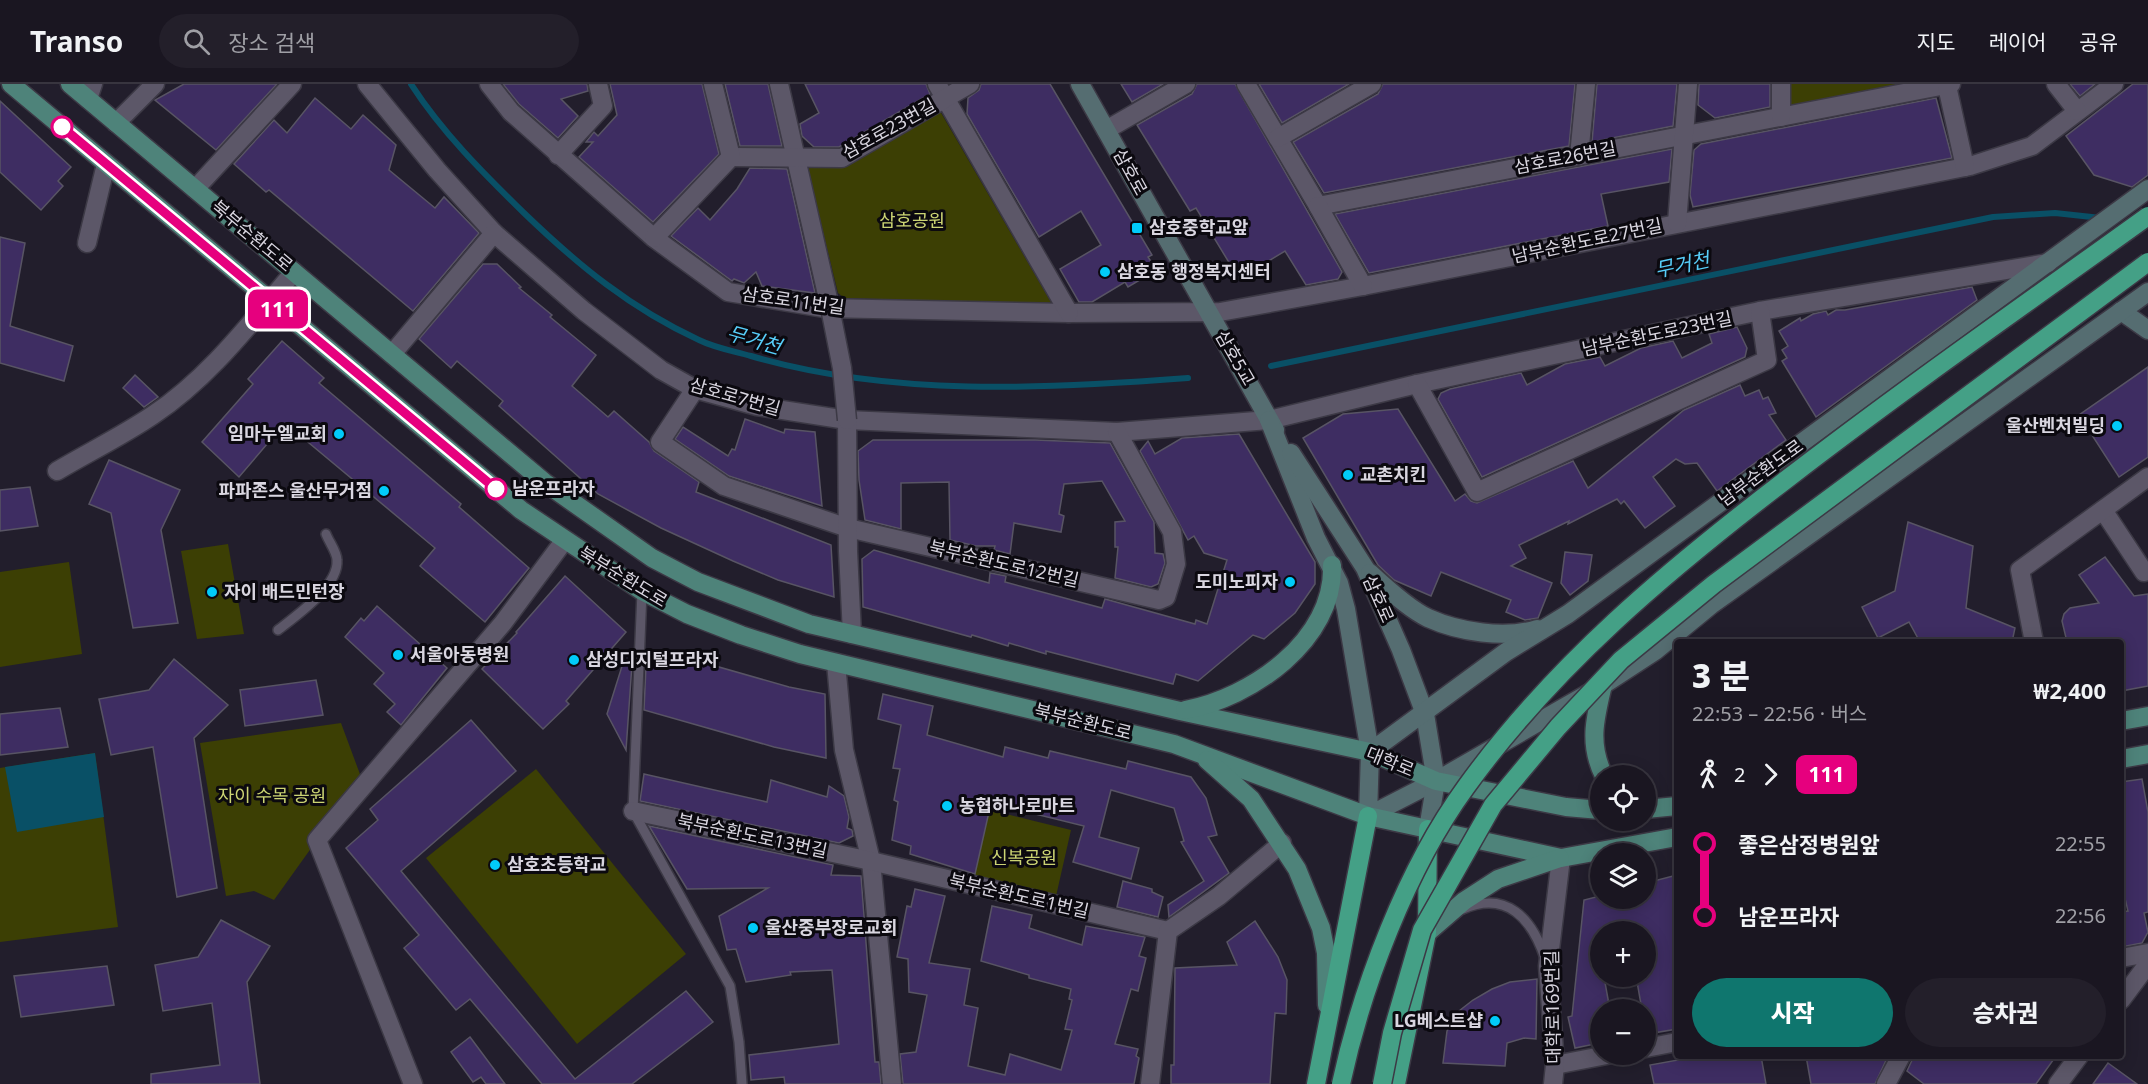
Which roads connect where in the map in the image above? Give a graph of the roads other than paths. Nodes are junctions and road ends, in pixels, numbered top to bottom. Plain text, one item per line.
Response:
1 (10, 84) edge
2 (70, 84) edge
3 (155, 84) edge
4 (292, 84) edge
5 (367, 84) edge
6 (489, 84) edge
7 (598, 84) edge
8 (713, 84) edge
9 (779, 84) edge
10 (970, 84) edge
11 (1080, 84) edge
12 (1186, 84) edge
13 (1245, 84) edge
14 (1372, 84) edge
15 (1586, 84) edge
16 (1688, 84) edge
17 (1781, 84) edge
18 (2056, 84) edge
19 (2114, 84) edge
20 (1949, 85) edge
21 (941, 91) edge
22 (90, 92) edge
23 (2077, 111) junction
24 (1781, 117) junction
25 (116, 123) junction
26 (1106, 130) junction
27 (1683, 135) junction
28 (1278, 138) junction
29 (558, 154) junction
30 (1579, 156) junction
31 (732, 157) junction
32 (796, 158) junction
33 (106, 164) junction
34 (1965, 167) junction
35 (195, 189) junction
36 (2148, 189) edge
37 (1318, 206) junction
38 (2148, 216) edge
39 (1677, 222) junction
40 (494, 233) junction
41 (654, 238) junction
42 (87, 243) dead end
43 (2148, 262) edge
44 (2048, 263) junction
45 (294, 272) junction
46 (1364, 286) junction
47 (2148, 292) edge
48 (269, 301) junction
49 (1760, 311) junction
50 (2121, 311) junction
51 (1068, 313) junction
52 (1212, 317) junction
53 (2148, 330) edge
54 (392, 354) junction
55 (1417, 384) junction
56 (695, 389) junction
57 (1255, 392) joint
58 (847, 420) junction
59 (1269, 420) junction
60 (1117, 432) junction
61 (57, 471) dead end
62 (2148, 477) edge
63 (2103, 510) junction
64 (848, 528) junction
65 (326, 534) dead end
66 (564, 541) junction
67 (1332, 565) junction
68 (1365, 568) junction
69 (2148, 571) edge
70 (642, 591) junction
71 (1553, 624) junction
72 (278, 630) dead end
73 (852, 634) junction
74 (2033, 639) edge
75 (836, 663) junction
76 (1603, 685) junction
77 (1180, 711) junction
78 (1425, 714) junction
79 (2148, 716) edge
80 (2124, 720) edge
81 (1370, 752) junction
82 (1198, 753) junction
83 (2148, 754) edge
84 (2124, 758) edge
85 (1599, 765) edge
86 (1436, 781) junction
87 (1674, 806) edge
88 (1656, 807) edge
89 (1590, 809) edge
90 (633, 812) junction
91 (1368, 816) junction
92 (1428, 829) junction
93 (1674, 838) edge
94 (1282, 843) junction
95 (1561, 858) junction
96 (871, 861) junction
97 (1168, 932) junction
98 (1427, 933) junction
99 (2148, 953) edge
100 (2124, 957) edge
101 (2148, 964) edge
102 (1548, 966) junction
103 (2124, 996) edge
104 (1326, 1027) junction
105 (1674, 1043) edge
106 (1656, 1046) edge
107 (1590, 1058) edge
108 (1899, 1059) edge
109 (2077, 1059) edge
110 (1556, 1065) junction
111 (413, 1084) edge
112 (742, 1084) edge
113 (892, 1084) edge
114 (1150, 1084) edge
115 (1316, 1084) edge
116 (1341, 1084) edge
117 (1382, 1084) edge
118 (1396, 1084) edge
119 (1553, 1084) edge
120 (1886, 1084) edge
121 (2058, 1084) edge

1 - 33 main road, 북부순환도로
2 - 22 main road, 북부순환도로
3 - 25 street
4 - 35 street
5 - 40 street, 삼호로7번길
6 - 29 street, 삼호로11번길
7 - 29 street
8 - 31 street
9 - 32 street
10 - 21 street, 삼호로23번길
11 - 26 main road, 삼호로
12 - 26 street
13 - 28 street
14 - 28 street
15 - 30 street
16 - 27 street
17 - 24 street
18 - 23 street
19 - 23 street, 남부순환도로27번길
20 - 24 street, 삼호로26번길
20 - 34 street
21 - 32 street, 삼호로23번길
21 - 51 street
22 - 25 main road, 북부순환도로
23 - 34 street, 남부순환도로27번길
24 - 27 street, 삼호로26번길
25 - 35 main road, 북부순환도로
26 - 52 main road, 삼호로
27 - 30 street, 삼호로26번길
27 - 39 street
28 - 37 street
29 - 41 street, 삼호로11번길
30 - 37 street, 삼호로26번길
31 - 32 street, 삼호로23번길
31 - 41 street
32 - 58 street, bridge
33 - 42 street
33 - 48 main road, 북부순환도로
34 - 39 street, 남부순환도로27번길
35 - 45 main road, 북부순환도로
36 - 44 main road, 남부순환도로
37 - 46 street
38 - 116 highway, bridge
39 - 46 street, 남부순환도로27번길
40 - 54 street
40 - 56 street, 삼호로7번길
41 - 51 street, 삼호로11번길
43 - 117 highway, bridge
44 - 49 street, 남부순환도로23번길
44 - 71 main road, 남부순환도로
45 - 48 street
45 - 54 main road, 북부순환도로
46 - 52 street, 남부순환도로27번길
47 - 50 main road
48 - 61 street
48 - 66 main road, 북부순환도로
49 - 55 street, 남부순환도로23번길
49 - 55 street
50 - 53 main road
50 - 76 main road
51 - 52 street, 삼호로11번길
52 - 57 main road, 삼호5교
54 - 73 main road, 북부순환도로
55 - 59 street, 남부순환도로23번길
56 - 58 street, 삼호로7번길
56 - 64 street, 북부순환도로12번길
57 - 59 main road, 삼호로
58 - 60 street, 삼호로7번길
58 - 64 street
59 - 60 street, 삼호로7번길
59 - 67 main road, 삼호로
59 - 68 main road, 삼호로
60 - 64 street, 북부순환도로12번길
62 - 63 street
63 - 69 street
63 - 74 street
64 - 73 street
65 - 72 lane
66 - 70 main road, 북부순환도로
66 - 111 street
67 - 77 main road
67 - 81 main road, 삼호로
68 - 71 main road
68 - 78 main road, 삼호로
70 - 75 main road, 북부순환도로
70 - 90 lane
71 - 78 main road, 남부순환도로
73 - 77 main road, 북부순환도로
75 - 82 main road, 북부순환도로
75 - 96 street
76 - 85 main road
76 - 86 main road
77 - 81 main road, 대학로
78 - 81 main road, 남부순환도로
78 - 86 main road, 삼호로
79 - 80 main road
81 - 86 main road, 대학로
81 - 91 main road, 삼호로
82 - 91 main road, 북부순환도로
82 - 94 main road
83 - 84 main road
86 - 89 main road, 대학로
86 - 91 main road
86 - 92 main road, 삼호로
87 - 88 main road
90 - 96 street, 북부순환도로13번길
90 - 112 lane
91 - 92 main road
91 - 104 highway
92 - 95 main road
92 - 98 highway
93 - 95 main road
94 - 97 street
94 - 104 main road
95 - 98 main road
95 - 102 street, 대학로169번길
96 - 97 street, 북부순환도로1번길
96 - 113 street
97 - 114 street
98 - 102 lane
98 - 118 highway
99 - 100 street
101 - 103 street
102 - 110 street, 대학로169번길
104 - 115 highway
105 - 106 street
107 - 110 street
108 - 120 street
109 - 121 street
110 - 119 street, 대학로169번길

